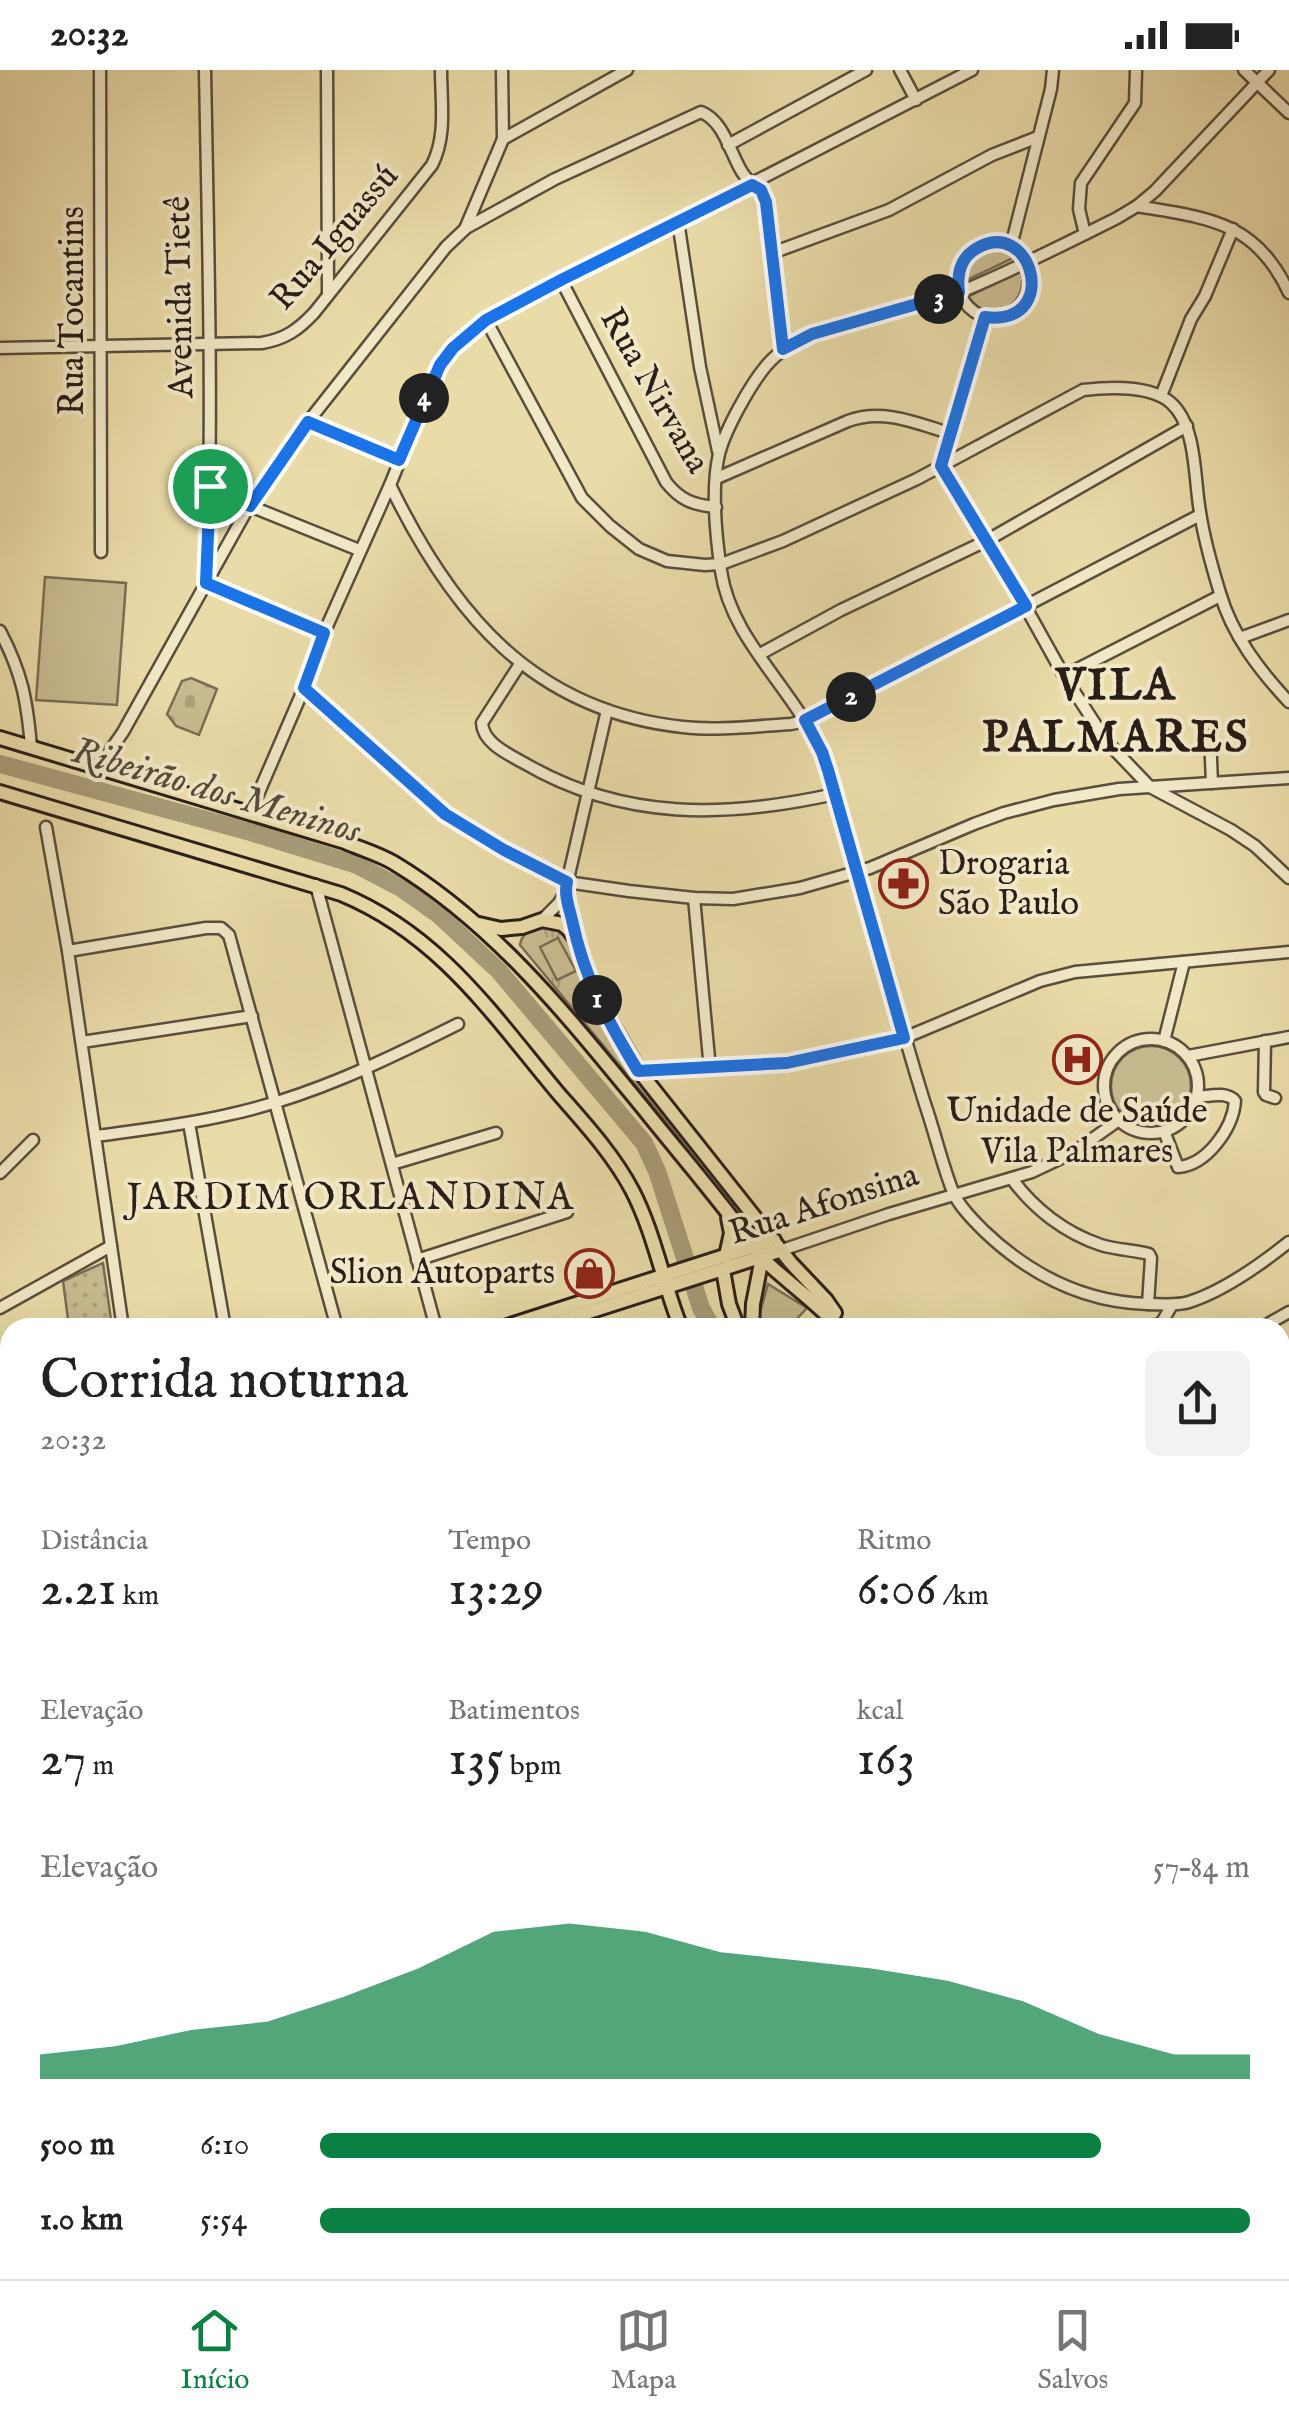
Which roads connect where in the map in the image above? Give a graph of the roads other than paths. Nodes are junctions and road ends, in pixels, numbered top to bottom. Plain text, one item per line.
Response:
1 (100, 70) edge
2 (205, 70) edge
3 (328, 70) edge
4 (441, 70) edge
5 (502, 70) edge
6 (628, 70) edge
7 (866, 70) edge
8 (900, 70) edge
9 (972, 70) edge
10 (1053, 70) edge
11 (1136, 70) edge
12 (1244, 70) edge
13 (1269, 70) edge
14 (1256, 84) junction
15 (916, 100) junction
16 (1289, 113) edge
17 (1038, 137) junction
18 (503, 139) junction
19 (728, 145) junction
20 (752, 185) junction
21 (1137, 206) junction
22 (678, 221) junction
23 (1233, 228) junction
24 (465, 229) junction
25 (1085, 234) junction
26 (1011, 246) junction
27 (772, 253) junction
28 (1027, 261) junction
29 (561, 280) junction
30 (959, 292) junction
31 (1289, 293) edge
32 (328, 295) junction
33 (985, 317) junction
34 (486, 320) junction
35 (210, 345) junction
36 (0, 348) edge
37 (101, 348) junction
38 (783, 349) junction
39 (1161, 396) junction
40 (308, 422) junction
41 (1187, 426) junction
42 (949, 433) junction
43 (718, 456) junction
44 (399, 460) junction
45 (941, 466) junction
46 (717, 478) junction
47 (390, 485) junction
48 (210, 486) junction
49 (250, 506) junction
50 (716, 507) junction
51 (1200, 514) junction
52 (986, 541) junction
53 (359, 550) junction
54 (101, 552) dead end
55 (720, 564) junction
56 (206, 583) junction
57 (1220, 596) junction
58 (1026, 606) junction
59 (1289, 620) edge
60 (0, 631) edge
61 (324, 633) junction
62 (1240, 638) junction
63 (760, 654) junction
64 (520, 664) junction
65 (1064, 676) junction
66 (304, 688) junction
67 (1289, 702) edge
68 (607, 710) junction
69 (805, 720) junction
70 (1210, 736) dead end
71 (0, 738) edge
72 (31, 746) junction
73 (98, 768) junction
74 (1289, 778) edge
75 (1212, 783) junction
76 (1150, 788) junction
77 (0, 792) edge
78 (586, 794) junction
79 (835, 794) junction
80 (250, 813) junction
81 (46, 827) dead end
82 (858, 872) junction
83 (1289, 878) edge
84 (316, 885) junction
85 (566, 887) junction
86 (694, 898) junction
87 (542, 920) junction
88 (476, 923) junction
89 (522, 927) junction
90 (576, 938) junction
91 (68, 951) junction
92 (1289, 952) edge
93 (1184, 962) junction
94 (522, 967) junction
95 (252, 1016) junction
96 (458, 1024) dead end
97 (1289, 1037) edge
98 (904, 1038) junction
99 (1164, 1040) junction
100 (1265, 1041) junction
101 (82, 1042) junction
102 (1188, 1056) junction
103 (366, 1068) junction
104 (710, 1068) junction
105 (638, 1071) junction
106 (1197, 1097) junction
107 (1275, 1098) dead end
108 (276, 1102) junction
109 (1119, 1120) junction
110 (189, 1122) junction
111 (1164, 1131) junction
112 (496, 1133) dead end
113 (96, 1136) junction
114 (34, 1140) dead end
115 (392, 1164) junction
116 (0, 1173) edge
117 (1012, 1179) junction
118 (954, 1194) junction
119 (726, 1210) junction
120 (567, 1212) dead end
121 (1289, 1242) edge
122 (778, 1245) junction
123 (111, 1246) junction
124 (758, 1253) junction
125 (417, 1260) junction
126 (725, 1263) junction
127 (670, 1280) junction
128 (1148, 1304) junction
129 (1172, 1305) junction
130 (0, 1308) edge
131 (122, 1318) edge
132 (223, 1318) edge
133 (334, 1318) edge
134 (433, 1318) edge
135 (535, 1318) edge
136 (566, 1318) edge
137 (679, 1318) edge
138 (734, 1318) edge
139 (752, 1318) edge
140 (832, 1318) edge
141 (837, 1318) edge
142 (1164, 1318) edge

1 - 37 street, Rua Tocantins
2 - 35 street, Avenida Tietê
3 - 32 street
4 - 32 street, Rua Iguassú
5 - 18 street
6 - 18 street
7 - 19 street
8 - 15 street
9 - 15 street
10 - 17 street
11 - 25 street
12 - 14 street
13 - 14 street
14 - 16 street
14 - 21 street
15 - 20 street
17 - 26 street
17 - 27 street
18 - 24 street
19 - 20 street
19 - 24 street
20 - 22 street
20 - 27 street
21 - 23 street
21 - 25 street
22 - 29 street
22 - 43 street
23 - 31 street
23 - 39 street
24 - 40 street
25 - 28 street
26 - 28 street
26 - 30 street
27 - 38 street
28 - 30 street
28 - 33 street
29 - 34 street
29 - 50 street, Rua Nirvana
30 - 33 street
30 - 38 street
32 - 35 street, Rua Iguassú
33 - 42 street
34 - 44 street
34 - 55 street
35 - 37 street, Rua Iguassú
35 - 48 street, Avenida Tietê
36 - 37 street, Rua Iguassú
37 - 54 street, Rua Tocantins
38 - 43 street
39 - 41 street
39 - 45 street
40 - 44 street
40 - 49 street
41 - 51 street
41 - 52 street
42 - 45 street
42 - 46 street
43 - 46 street
44 - 47 street
45 - 52 street
45 - 55 street
46 - 50 street
47 - 53 street
47 - 64 street
48 - 49 street
48 - 56 street, Avenida Tietê
49 - 53 street
49 - 56 street
50 - 55 street
51 - 57 street
51 - 58 street
52 - 58 street
52 - 63 street
53 - 61 street
55 - 63 street
56 - 61 street
56 - 73 street
57 - 62 street
57 - 65 street
58 - 65 street
58 - 69 street
59 - 62 street
60 - 72 street
61 - 66 street
62 - 67 street
63 - 69 street
64 - 68 street
64 - 78 street
65 - 76 street
66 - 80 street
66 - 85 street
68 - 69 street
68 - 78 street
69 - 79 street
70 - 75 street
71 - 72 main road
72 - 73 main road
73 - 80 main road
74 - 75 street
75 - 76 street
76 - 82 street
76 - 83 street
77 - 84 main road
78 - 79 street
78 - 85 street
79 - 82 street
80 - 88 main road
81 - 91 street
82 - 86 street
82 - 98 street
84 - 103 street
84 - 127 main road
85 - 86 street
85 - 87 street
85 - 90 street
86 - 104 street
87 - 89 main road
87 - 90 main road
88 - 89 main road
88 - 94 main road
89 - 94 main road
90 - 105 main road
91 - 95 street
91 - 101 street
92 - 93 street
93 - 98 street
93 - 99 street
94 - 119 main road
95 - 101 street
95 - 108 street
96 - 103 street
97 - 100 street
98 - 104 street
98 - 118 street
99 - 102 street
99 - 109 street
100 - 102 street
100 - 107 street
101 - 113 street
102 - 106 street
103 - 108 street
103 - 115 street
104 - 105 street
105 - 122 main road
106 - 111 street
106 - 111 street
108 - 110 street
108 - 133 street
109 - 111 street
109 - 117 street, Rua Afonsina
110 - 113 street
110 - 132 street
112 - 115 street
113 - 123 street
114 - 116 street
115 - 125 street
117 - 118 street, Rua Afonsina
117 - 128 street
118 - 122 street, Rua Afonsina
118 - 128 street
119 - 124 main road
119 - 126 main road
120 - 125 street
121 - 129 street
122 - 124 main road, Rua Afonsina
122 - 141 main road
123 - 130 street
123 - 131 street
124 - 126 main road, Rua Afonsina
124 - 139 main road
124 - 140 main road
125 - 134 street
126 - 127 main road, Rua Afonsina
126 - 138 main road
127 - 135 main road, Rua Afonsina
127 - 136 main road, Rua Afonsina
127 - 137 main road
128 - 129 street
129 - 142 street

